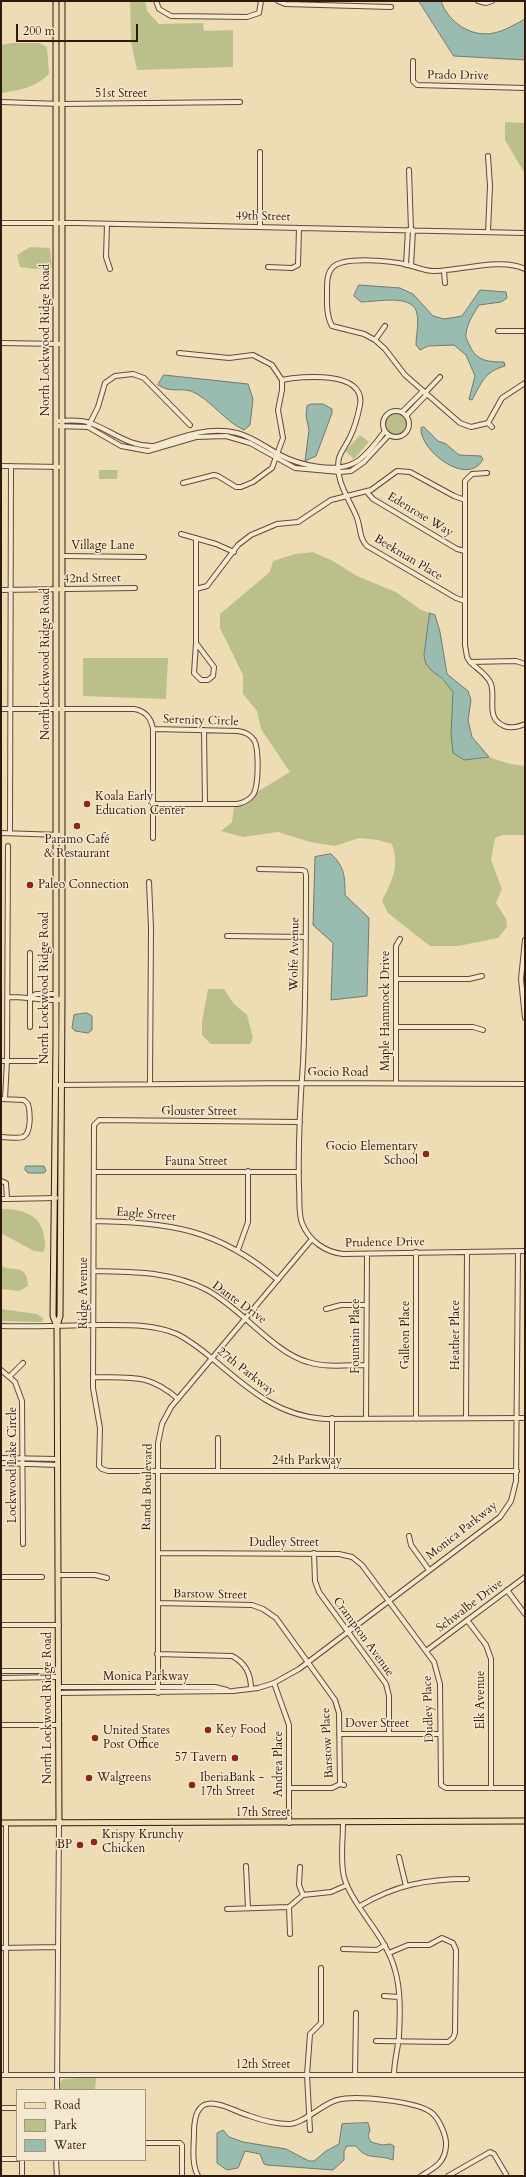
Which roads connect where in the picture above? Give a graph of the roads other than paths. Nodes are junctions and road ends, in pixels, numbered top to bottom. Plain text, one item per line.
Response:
1 (56, 1) edge
2 (62, 1) edge
3 (156, 1) edge
4 (261, 1) edge
5 (278, 1) edge
6 (478, 1) edge
7 (492, 1) edge
8 (324, 3) edge
9 (391, 7) dead end
10 (413, 61) dead end
11 (525, 88) edge
12 (1, 102) edge
13 (240, 102) dead end
14 (58, 104) junction
15 (260, 152) dead end
16 (488, 156) dead end
17 (409, 170) dead end
18 (1, 223) edge
19 (58, 223) junction
20 (107, 224) junction
21 (260, 226) junction
22 (299, 228) junction
23 (411, 230) junction
24 (488, 232) junction
25 (525, 233) edge
26 (409, 265) junction
27 (268, 267) dead end
28 (110, 268) dead end
29 (525, 269) edge
30 (444, 271) junction
31 (446, 284) dead end
32 (385, 326) dead end
33 (498, 331) dead end
34 (525, 331) edge
35 (375, 340) junction
36 (1, 343) edge
37 (55, 344) junction
38 (61, 344) junction
39 (179, 353) dead end
40 (440, 377) dead end
41 (282, 380) junction
42 (525, 383) edge
43 (425, 393) junction
44 (402, 412) junction
45 (406, 416) junction
46 (488, 423) junction
47 (59, 424) junction
48 (89, 425) junction
49 (190, 425) dead end
50 (492, 427) dead end
51 (385, 431) junction
52 (389, 435) junction
53 (169, 443) junction
54 (278, 454) junction
55 (361, 458) junction
56 (276, 459) junction
57 (364, 462) junction
58 (1, 466) edge
59 (11, 466) junction
60 (339, 467) junction
61 (56, 468) junction
62 (62, 468) junction
63 (340, 472) junction
64 (487, 472) dead end
65 (183, 483) dead end
66 (367, 492) junction
67 (345, 497) junction
68 (465, 500) junction
69 (181, 534) dead end
70 (196, 538) junction
71 (465, 551) junction
72 (234, 552) junction
73 (62, 556) junction
74 (144, 556) dead end
75 (135, 588) dead end
76 (59, 589) junction
77 (196, 589) junction
78 (1, 590) edge
79 (11, 590) junction
80 (465, 601) junction
81 (196, 643) junction
82 (470, 662) junction
83 (525, 664) edge
84 (1, 709) edge
85 (10, 709) junction
86 (59, 709) junction
87 (525, 724) edge
88 (153, 729) junction
89 (204, 730) junction
90 (153, 804) junction
91 (205, 804) junction
92 (1, 833) edge
93 (10, 833) junction
94 (56, 835) junction
95 (62, 835) junction
96 (153, 838) dead end
97 (8, 846) dead end
98 (259, 870) dead end
99 (149, 882) dead end
100 (1, 884) edge
101 (8, 884) junction
102 (227, 936) dead end
103 (306, 937) junction
104 (400, 939) dead end
105 (525, 940) edge
106 (30, 953) dead end
107 (482, 976) dead end
108 (396, 979) junction
109 (8, 997) junction
110 (30, 997) junction
111 (58, 998) junction
112 (525, 1018) edge
113 (30, 1027) dead end
114 (396, 1027) junction
115 (1, 1028) edge
116 (8, 1028) junction
117 (483, 1030) dead end
118 (1, 1061) edge
119 (7, 1061) junction
120 (41, 1061) dead end
121 (301, 1083) junction
122 (396, 1083) junction
123 (150, 1084) junction
124 (525, 1084) edge
125 (58, 1085) junction
126 (3, 1099) edge
127 (98, 1121) joint
128 (300, 1122) junction
129 (1, 1137) edge
130 (248, 1171) junction
131 (94, 1172) junction
132 (299, 1172) junction
133 (1, 1181) edge
134 (58, 1198) junction
135 (1, 1199) edge
136 (7, 1199) junction
137 (94, 1221) junction
138 (312, 1239) junction
139 (238, 1250) junction
140 (525, 1251) edge
141 (416, 1252) junction
142 (467, 1252) junction
143 (518, 1252) junction
144 (367, 1254) junction
145 (94, 1271) junction
146 (278, 1280) junction
147 (366, 1305) junction
148 (326, 1309) dead end
149 (246, 1318) junction
150 (93, 1325) junction
151 (1, 1326) edge
152 (57, 1326) junction
153 (212, 1359) junction
154 (23, 1363) dead end
155 (366, 1365) junction
156 (1, 1370) edge
157 (10, 1376) junction
158 (93, 1377) junction
159 (178, 1399) junction
160 (332, 1418) junction
161 (366, 1418) junction
162 (416, 1418) junction
163 (466, 1418) junction
164 (517, 1418) junction
165 (525, 1418) edge
166 (218, 1438) dead end
167 (1, 1458) edge
168 (22, 1459) junction
169 (58, 1459) junction
170 (1, 1463) edge
171 (22, 1465) junction
172 (58, 1465) junction
173 (99, 1466) joint
174 (158, 1470) junction
175 (218, 1471) junction
176 (332, 1471) junction
177 (517, 1471) junction
178 (409, 1536) dead end
179 (23, 1544) dead end
180 (158, 1553) junction
181 (314, 1553) junction
182 (429, 1570) junction
183 (59, 1575) junction
184 (525, 1576) edge
185 (1, 1577) edge
186 (42, 1577) dead end
187 (107, 1578) dead end
188 (507, 1590) junction
189 (388, 1600) junction
190 (158, 1603) junction
191 (525, 1614) edge
192 (467, 1620) junction
193 (1, 1625) edge
194 (59, 1625) junction
195 (348, 1631) junction
196 (426, 1651) junction
197 (158, 1654) junction
198 (309, 1662) junction
199 (1, 1671) edge
200 (58, 1671) junction
201 (58, 1677) junction
202 (1, 1678) edge
203 (274, 1683) junction
204 (58, 1686) junction
205 (158, 1687) junction
206 (251, 1689) junction
207 (233, 1691) junction
208 (158, 1692) junction
209 (58, 1693) junction
210 (1, 1725) edge
211 (58, 1725) junction
212 (339, 1734) junction
213 (390, 1734) junction
214 (440, 1734) junction
215 (289, 1788) junction
216 (491, 1788) junction
217 (525, 1788) edge
218 (525, 1821) edge
219 (59, 1822) junction
220 (4, 1823) edge
221 (289, 1823) junction
222 (343, 1823) junction
223 (399, 1857) dead end
224 (246, 1866) dead end
225 (300, 1867) dead end
226 (467, 1879) dead end
227 (347, 1885) junction
228 (406, 1886) junction
229 (303, 1895) junction
230 (360, 1906) junction
231 (290, 1907) junction
232 (248, 1908) junction
233 (227, 1909) dead end
234 (290, 1934) dead end
235 (385, 1945) junction
236 (57, 1947) junction
237 (4, 1948) edge
238 (343, 1949) dead end
239 (389, 1953) junction
240 (321, 1968) dead end
241 (384, 1996) dead end
242 (399, 1997) junction
243 (356, 2013) dead end
244 (376, 2041) dead end
245 (398, 2042) junction
246 (4, 2075) edge
247 (307, 2075) junction
248 (355, 2075) junction
249 (394, 2075) junction
250 (525, 2075) edge
251 (57, 2076) junction
252 (56, 2089) edge
253 (1, 2108) edge
254 (16, 2108) edge
255 (310, 2114) junction
256 (310, 2130) dead end
257 (146, 2143) edge
258 (1, 2159) edge
259 (16, 2159) edge
260 (22, 2161) edge
261 (56, 2161) edge
262 (456, 2174) edge
263 (22, 2176) edge
264 (56, 2176) edge
265 (182, 2176) edge
266 (198, 2176) edge
267 (420, 2176) edge
268 (448, 2176) edge
269 (507, 2176) edge

1 - 14 main road, North Lockwood Ridge Road
2 - 14 main road, North Lockwood Ridge Road
3 - 4 street
5 - 8 street
6 - 7 street
8 - 9 street
10 - 11 street, Prado Drive
12 - 14 street, 51st Street
13 - 14 street, 51st Street
14 - 19 main road, North Lockwood Ridge Road
15 - 21 street
16 - 24 street
17 - 23 street
18 - 19 street, 49th Street
19 - 20 street, 49th Street
19 - 37 main road, North Lockwood Ridge Road
19 - 38 main road, North Lockwood Ridge Road
20 - 21 street, 49th Street
20 - 28 street
21 - 22 street, 49th Street
22 - 23 street, 49th Street
22 - 27 street
23 - 24 street, 49th Street
23 - 26 street
24 - 25 street, 49th Street
26 - 30 street
26 - 35 street
29 - 30 street
30 - 31 street
32 - 35 street
33 - 34 street
35 - 43 street
36 - 37 street
37 - 38 street
37 - 47 main road, North Lockwood Ridge Road
38 - 47 main road, North Lockwood Ridge Road
39 - 41 street
40 - 43 street
41 - 54 street
41 - 60 street, Beekman Place
42 - 46 street
43 - 44 street
43 - 45 street
43 - 46 street
44 - 45 street
44 - 51 street
45 - 52 street
46 - 50 street
47 - 48 street
47 - 61 main road, North Lockwood Ridge Road
47 - 62 main road, North Lockwood Ridge Road
48 - 49 street
48 - 53 street
51 - 52 street
51 - 55 street
52 - 57 street
53 - 54 street
53 - 56 street
54 - 56 street
54 - 60 street
55 - 57 street
55 - 60 street
56 - 63 street
56 - 65 street
57 - 63 street
58 - 59 street
59 - 61 street
59 - 79 street
60 - 63 street, Beekman Place
61 - 62 street
61 - 76 main road, North Lockwood Ridge Road
62 - 73 main road, North Lockwood Ridge Road
63 - 67 street, Beekman Place
64 - 68 street
66 - 67 street
66 - 68 street
66 - 71 street, Edenrose Way
67 - 72 street
67 - 80 street, Beekman Place
68 - 71 street
69 - 70 street
70 - 72 street
70 - 77 street
71 - 80 street
72 - 77 street
73 - 74 street, Village Lane
73 - 76 main road, North Lockwood Ridge Road
75 - 76 street, 42nd Street
76 - 79 street, 42nd Street
76 - 86 main road, North Lockwood Ridge Road
77 - 81 street
78 - 79 street, 42nd Street
79 - 85 street
80 - 82 street
81 - 81 street
82 - 83 street
82 - 87 street
84 - 85 street
85 - 86 street
85 - 93 street
86 - 88 street
86 - 94 main road, North Lockwood Ridge Road
86 - 95 main road, North Lockwood Ridge Road
88 - 89 street, Serenity Circle
88 - 90 street
89 - 91 street
89 - 91 street, Serenity Circle
90 - 91 street, Serenity Circle
90 - 96 street
92 - 93 street
93 - 94 street
94 - 95 street
94 - 111 main road, North Lockwood Ridge Road
95 - 111 main road, North Lockwood Ridge Road
97 - 101 street
98 - 103 street, Wolfe Avenue
99 - 123 street
100 - 101 street
101 - 109 street
102 - 103 street
103 - 121 street, Wolfe Avenue
104 - 108 street, Maple Hammock Drive
105 - 112 street
106 - 110 street
107 - 108 street
108 - 114 street, Maple Hammock Drive
109 - 110 street
109 - 116 street
110 - 111 street
110 - 113 street
111 - 125 main road, North Lockwood Ridge Road
111 - 125 main road, North Lockwood Ridge Road
114 - 117 street
114 - 122 street, Maple Hammock Drive
115 - 116 street
116 - 119 street
118 - 119 street
119 - 120 street
119 - 126 street
121 - 122 street, Gocio Road
121 - 123 street, Gocio Road
121 - 128 street, Prudence Drive
122 - 124 street, Gocio Road
123 - 125 street, Gocio Road
125 - 134 main road, North Lockwood Ridge Road
126 - 129 street
127 - 128 street, Glouster Street
127 - 131 street, Ridge Avenue
128 - 132 street, Prudence Drive
130 - 131 street, Fauna Street
130 - 132 street, Fauna Street
130 - 139 street
131 - 137 street, Ridge Avenue
132 - 138 street, Prudence Drive
133 - 136 street
134 - 136 street
134 - 152 main road, North Lockwood Ridge Road
135 - 136 street
137 - 139 street, Eagle Street
137 - 145 street, Ridge Avenue
138 - 144 street, Prudence Drive
138 - 146 street, Randa Boulevard
139 - 146 street, Eagle Street
140 - 143 street, Prudence Drive
141 - 142 street, Prudence Drive
141 - 144 street, Prudence Drive
141 - 162 street, Galleon Place
142 - 143 street, Prudence Drive
142 - 163 street, Heather Place
143 - 164 street, Monica Parkway
144 - 147 street, Fountain Place
145 - 149 street, Dante Drive
145 - 150 street, Ridge Avenue
146 - 149 street, Randa Boulevard
147 - 148 street
147 - 155 street, Fountain Place
149 - 153 street, Randa Boulevard
149 - 155 street, Dante Drive
150 - 152 street, 27th Parkway
150 - 153 street, 27th Parkway
150 - 158 street, Ridge Avenue
151 - 152 street, 27th Parkway
152 - 169 main road, North Lockwood Ridge Road
153 - 159 street, Randa Boulevard
153 - 160 street, 27th Parkway
154 - 157 street
155 - 161 street, Fountain Place
156 - 157 street, Lockwood Lake Circle
157 - 168 street, Lockwood Lake Circle
158 - 159 street
158 - 173 street, Ridge Avenue
159 - 174 street, Randa Boulevard
160 - 161 street, 27th Parkway
160 - 176 street
161 - 162 street, 27th Parkway
162 - 163 street, 27th Parkway
163 - 164 street, 27th Parkway
164 - 165 street, 27th Parkway
164 - 177 street, Monica Parkway
166 - 175 street
167 - 168 street
168 - 169 street
168 - 171 street, Lockwood Lake Circle
169 - 172 main road, North Lockwood Ridge Road
170 - 171 street
171 - 172 street
171 - 179 street, Lockwood Lake Circle
172 - 183 main road, North Lockwood Ridge Road
173 - 174 street, 24th Parkway
174 - 175 street, 24th Parkway
174 - 180 street, Randa Boulevard
175 - 176 street, 24th Parkway
176 - 177 street, 24th Parkway
177 - 182 street, Monica Parkway
178 - 182 street
180 - 181 street, Dudley Street
180 - 190 street, Randa Boulevard
181 - 189 street, Dudley Street
181 - 195 street, Crampton Avenue
182 - 189 street, Monica Parkway
183 - 187 street
183 - 194 main road, North Lockwood Ridge Road
184 - 188 street, Schwalbe Drive
185 - 186 street
188 - 191 street
188 - 192 street, Schwalbe Drive
189 - 195 street, Monica Parkway
189 - 196 street, Dudley Place
190 - 197 street, Randa Boulevard
190 - 198 street, Barstow Street
192 - 196 street, Schwalbe Drive
192 - 216 street, Elk Avenue
193 - 194 street
194 - 200 main road, North Lockwood Ridge Road
195 - 198 street, Monica Parkway
195 - 213 street, Crampton Avenue
196 - 214 street, Dudley Place
197 - 205 street, Randa Boulevard
197 - 206 street
198 - 203 street, Monica Parkway
198 - 212 street, Barstow Place
199 - 200 street
200 - 201 main road, North Lockwood Ridge Road
201 - 202 street
201 - 204 main road, North Lockwood Ridge Road
203 - 206 street, Monica Parkway
203 - 215 street, Andrea Place
204 - 205 street, Monica Parkway
204 - 209 main road, North Lockwood Ridge Road
205 - 207 street, Monica Parkway
205 - 208 street, Randa Boulevard
206 - 207 street, Monica Parkway
207 - 208 street, Monica Parkway
208 - 209 street, Monica Parkway
209 - 211 main road, North Lockwood Ridge Road
210 - 211 street
211 - 219 main road, North Lockwood Ridge Road
212 - 213 street, Dover Street
212 - 215 street, Barstow Place
213 - 214 street, Dover Street
214 - 216 street, Dudley Place
215 - 221 street, Andrea Place
216 - 217 street
218 - 222 main road, 17th Street
219 - 220 main road, 17th Street
219 - 221 main road, 17th Street
219 - 236 street, North Lockwood Ridge Road
220 - 237 street
221 - 222 main road, 17th Street
222 - 227 street
223 - 228 street
224 - 232 street
225 - 229 street
226 - 228 street
227 - 229 street
227 - 230 street
228 - 230 street
229 - 231 street
230 - 235 street
231 - 232 street
231 - 234 street
232 - 233 street
235 - 238 street
235 - 239 street
236 - 237 street
236 - 251 street, North Lockwood Ridge Road
237 - 246 street
239 - 242 street
239 - 245 street
240 - 247 street
241 - 242 street
242 - 245 street
243 - 248 street
244 - 245 street
245 - 249 street
246 - 251 street, 12th Street
247 - 248 street, 12th Street
247 - 251 street, 12th Street
247 - 255 street
248 - 249 street, 12th Street
249 - 250 street, 12th Street
251 - 252 street, North Lockwood Ridge Road
253 - 254 street
255 - 256 street
255 - 266 street
255 - 267 street
257 - 265 street
258 - 259 street
260 - 263 street
261 - 264 street
262 - 268 street
262 - 269 street

